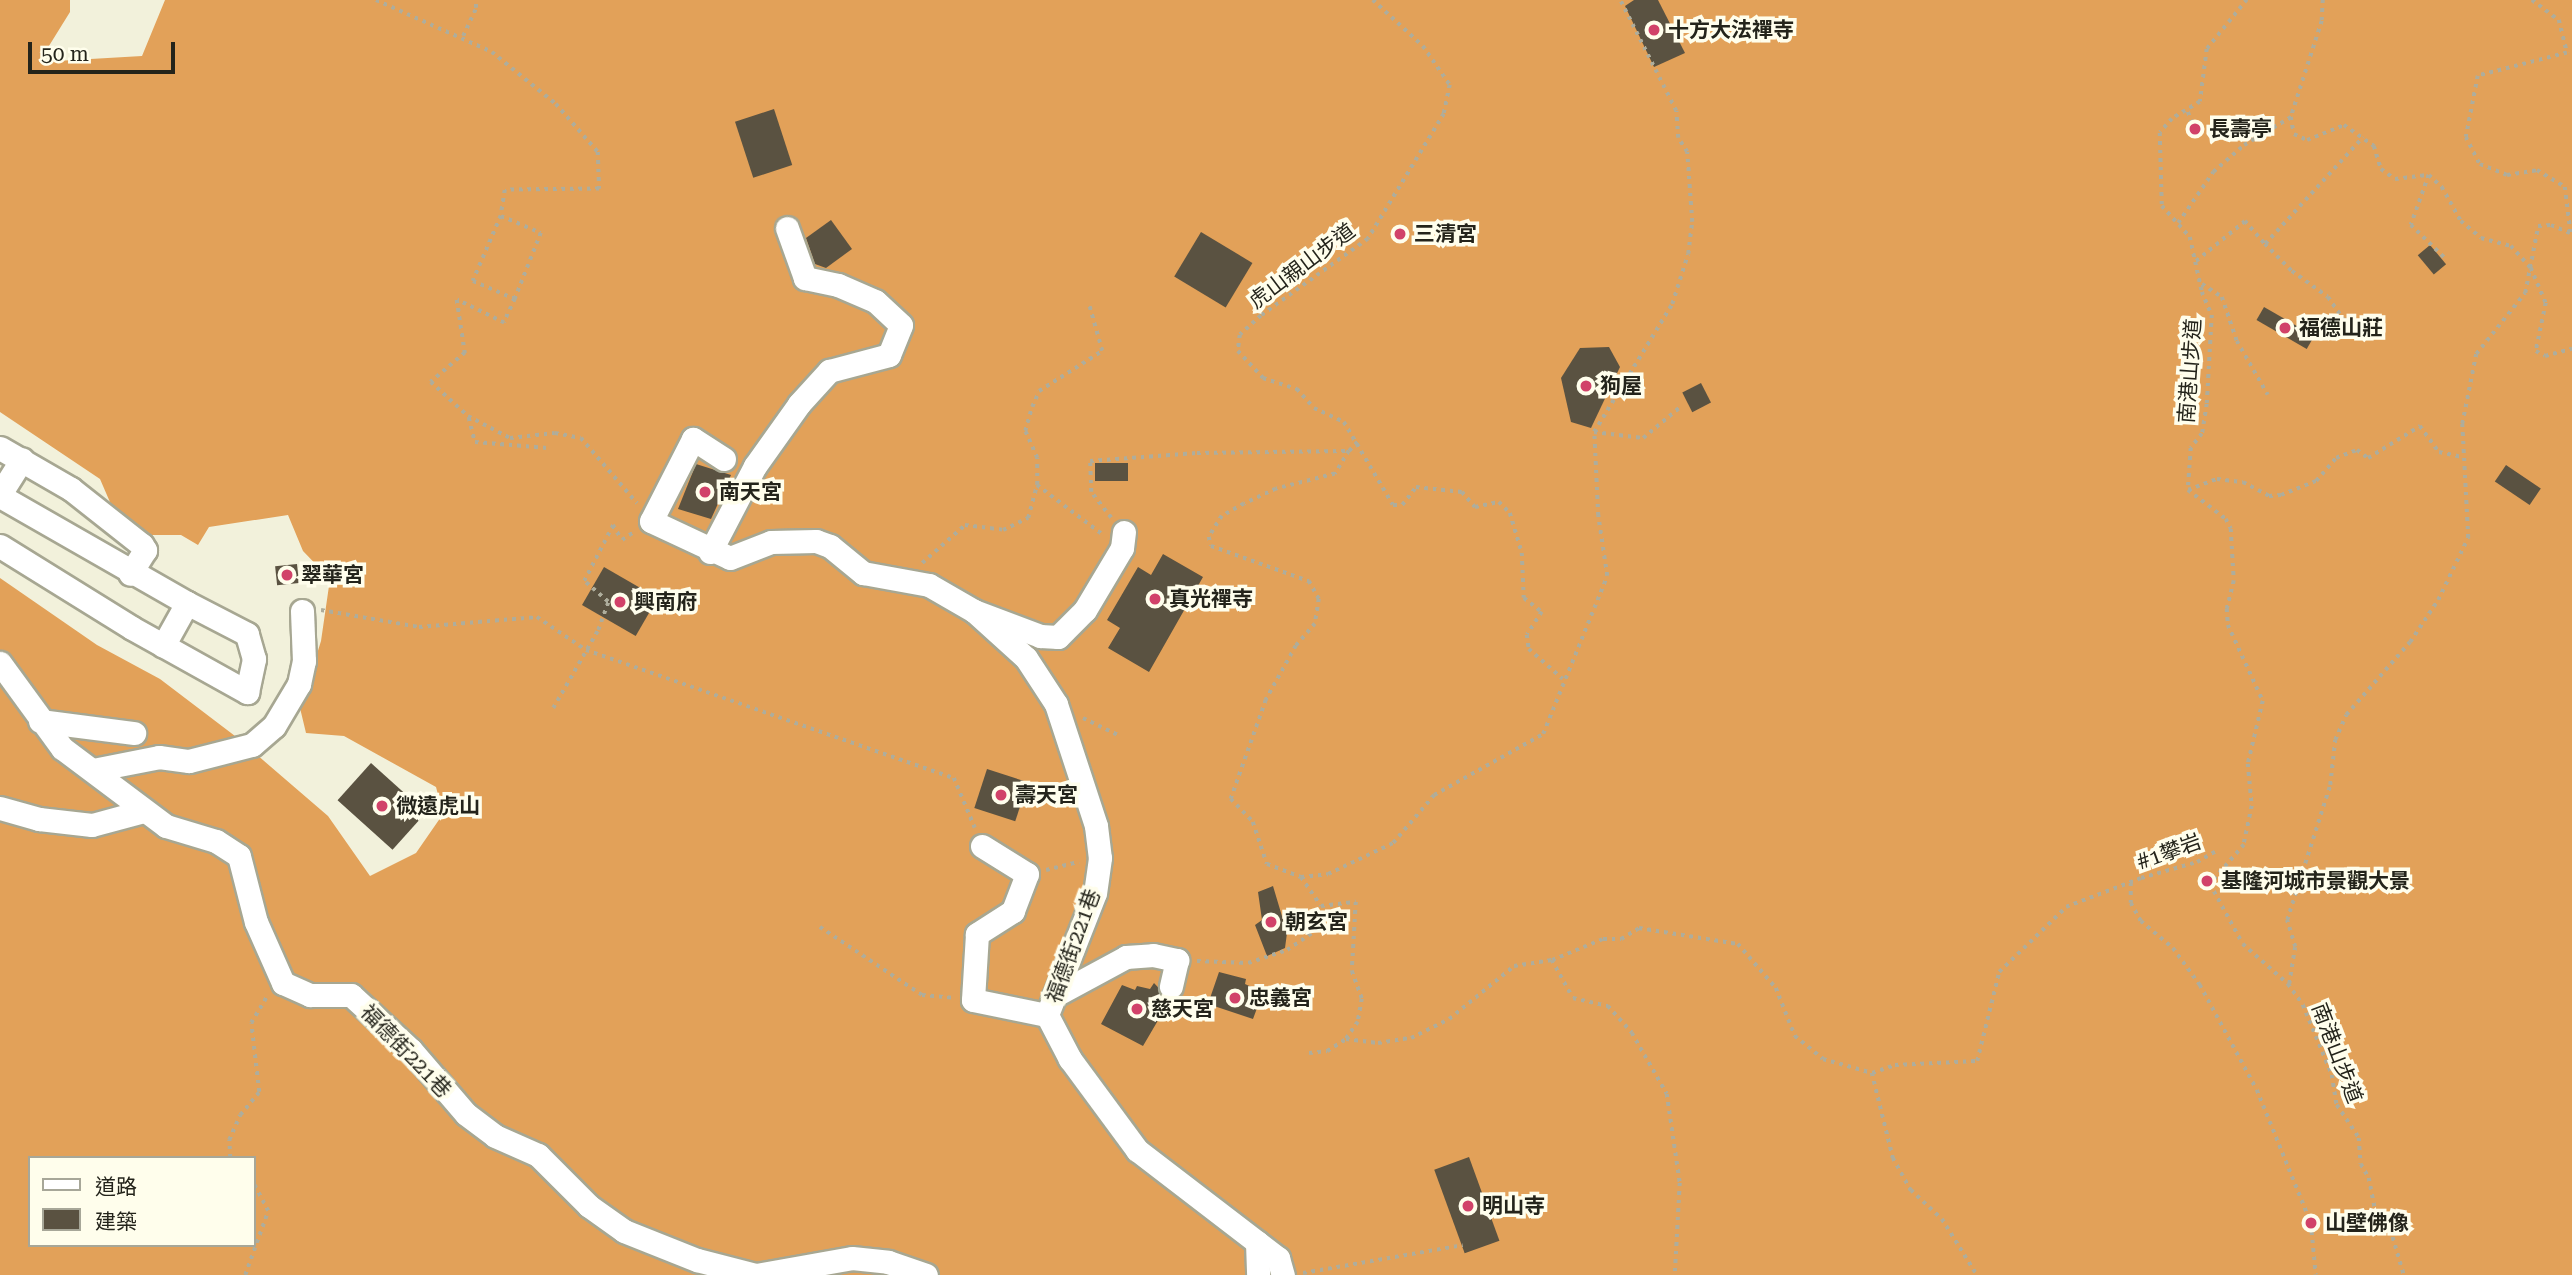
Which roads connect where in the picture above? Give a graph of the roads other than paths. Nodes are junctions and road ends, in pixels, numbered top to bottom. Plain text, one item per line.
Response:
1 (787, 228) dead end
2 (0, 447) edge
3 (22, 458) junction
4 (724, 459) dead end
5 (0, 495) edge
6 (1123, 540) road end
7 (0, 546) edge
8 (710, 552) junction
9 (130, 574) junction
10 (187, 603) junction
11 (302, 611) road end
12 (974, 611) junction
13 (163, 646) junction
14 (0, 663) edge
15 (40, 721) junction
16 (134, 733) dead end
17 (93, 770) junction
18 (0, 808) edge
19 (144, 811) junction
20 (982, 846) road end
21 (1171, 986) dead end
22 (1050, 1005) junction
23 (1257, 1242) junction
24 (926, 1275) edge
25 (1258, 1275) edge
26 (1283, 1275) edge

1 - 8 lane
2 - 3 lane
3 - 5 lane
3 - 9 lane
4 - 8 lane
5 - 9 lane
6 - 12 lane
7 - 13 lane
8 - 12 lane
9 - 10 lane
10 - 13 lane
10 - 13 lane
11 - 17 lane
12 - 22 lane, 福德街221巷
14 - 15 lane
15 - 16 lane
15 - 17 lane
17 - 19 lane
18 - 19 lane
19 - 24 lane, 福德街221巷
20 - 22 lane
21 - 22 lane
22 - 23 lane, 福德街221巷
23 - 25 lane
23 - 26 lane, 福德街221巷

